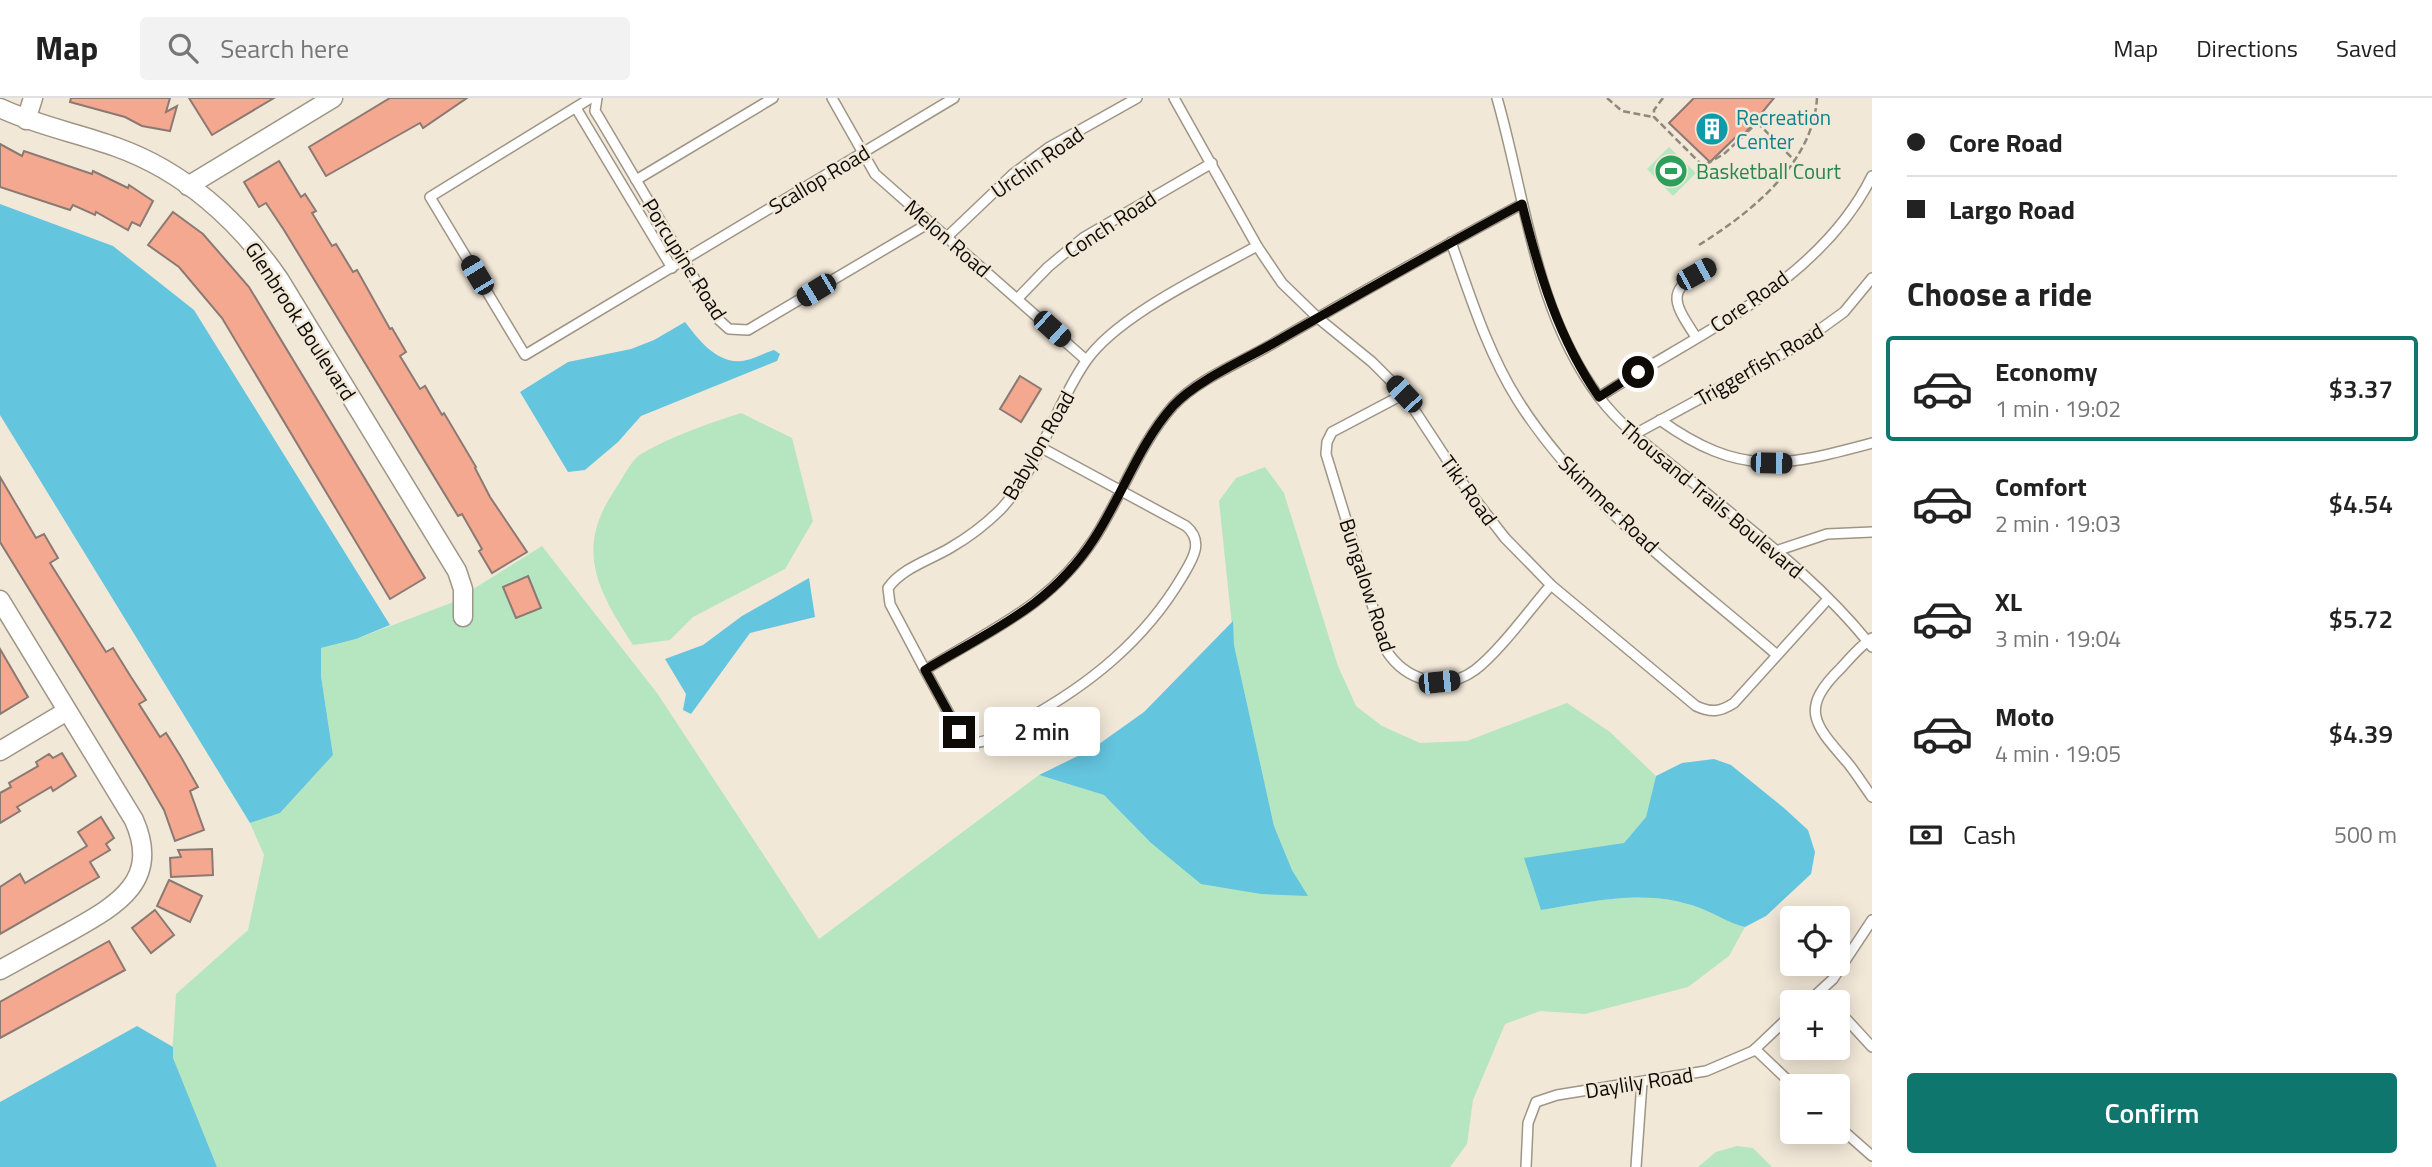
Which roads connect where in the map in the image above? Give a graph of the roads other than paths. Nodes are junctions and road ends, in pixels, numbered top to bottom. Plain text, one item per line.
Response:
1 (33, 98) edge
2 (333, 98) edge
3 (591, 98) edge
4 (597, 98) edge
5 (773, 98) edge
6 (832, 98) edge
7 (954, 98) edge
8 (1137, 98) edge
9 (1174, 98) edge
10 (1497, 98) edge
11 (0, 108) edge
12 (576, 108) junction
13 (26, 120) junction
14 (864, 152) junction
15 (1212, 163) junction
16 (1872, 176) edge
17 (636, 180) junction
18 (188, 186) junction
19 (1522, 204) junction
20 (929, 223) junction
21 (947, 237) junction
22 (1451, 242) junction
23 (1257, 246) junction
24 (684, 261) junction
25 (1710, 266) dead end
26 (672, 268) junction
27 (1872, 278) edge
28 (1018, 298) junction
29 (1318, 318) junction
30 (1696, 337) junction
31 (1086, 360) junction
32 (1404, 394) junction
33 (1599, 397) junction
34 (1660, 420) junction
35 (1635, 434) junction
36 (1872, 443) edge
37 (1040, 447) junction
38 (1122, 490) junction
39 (1872, 531) edge
40 (1776, 551) junction
41 (1551, 585) junction
42 (1828, 599) junction
43 (0, 600) edge
44 (463, 617) dead end
45 (1870, 642) edge
46 (1777, 655) junction
47 (925, 670) junction
48 (67, 710) junction
49 (0, 751) edge
50 (1872, 797) edge
51 (1872, 920) edge
52 (0, 970) edge
53 (1823, 990) edge
54 (1850, 1023) edge
55 (1780, 1025) edge
56 (1872, 1047) edge
57 (1755, 1049) junction
58 (1781, 1074) edge
59 (1642, 1083) junction
60 (1850, 1137) edge
61 (1872, 1156) edge
62 (1526, 1167) edge
63 (1636, 1167) edge

1 - 13 street
2 - 18 street
3 - 12 lane
4 - 17 lane, Porcupine Road
5 - 17 lane
6 - 14 lane, Melon Road
7 - 14 lane, Scallop Road
8 - 21 lane, Urchin Road
9 - 15 lane, Tiki Road
10 - 19 lane, Thousand Trails Boulevard
11 - 13 street, Glenbrook Boulevard
12 - 26 lane
12 - 26 lane, Scallop Road
13 - 18 street, Glenbrook Boulevard
14 - 20 lane, Melon Road
14 - 24 lane, Scallop Road
15 - 23 lane, Tiki Road
15 - 28 lane, Conch Road
16 - 30 lane, Core Road
17 - 24 lane, Porcupine Road
18 - 44 street, Glenbrook Boulevard
19 - 22 lane
19 - 33 lane, Thousand Trails Boulevard
20 - 21 lane, Melon Road
20 - 24 lane, Porcupine Road
21 - 28 lane, Melon Road
22 - 29 lane
22 - 46 lane, Skimmer Road
23 - 29 lane, Tiki Road
23 - 31 lane, Babylon Road
24 - 26 lane, Scallop Road
25 - 30 lane
27 - 34 lane, Triggerfish Road
28 - 31 lane, Melon Road
29 - 32 lane, Tiki Road
29 - 38 lane
30 - 33 lane, Core Road
31 - 37 lane, Babylon Road
32 - 41 lane, Tiki Road
32 - 41 lane, Bungalow Road
33 - 35 lane, Thousand Trails Boulevard
34 - 35 lane, Triggerfish Road
34 - 36 lane
35 - 40 lane, Thousand Trails Boulevard
37 - 38 lane
37 - 47 lane, Babylon Road
38 - 47 lane
38 - 47 lane
39 - 40 lane
40 - 42 lane, Thousand Trails Boulevard
41 - 46 lane, Tiki Road
42 - 45 lane, Thousand Trails Boulevard
42 - 46 lane, Tiki Road
43 - 48 street
45 - 50 lane
48 - 49 street
48 - 52 street
51 - 53 lane
54 - 56 lane
55 - 57 lane, Daylily Road
57 - 58 lane
57 - 59 lane, Daylily Road
59 - 62 lane, Daylily Road
59 - 63 lane
60 - 61 lane

